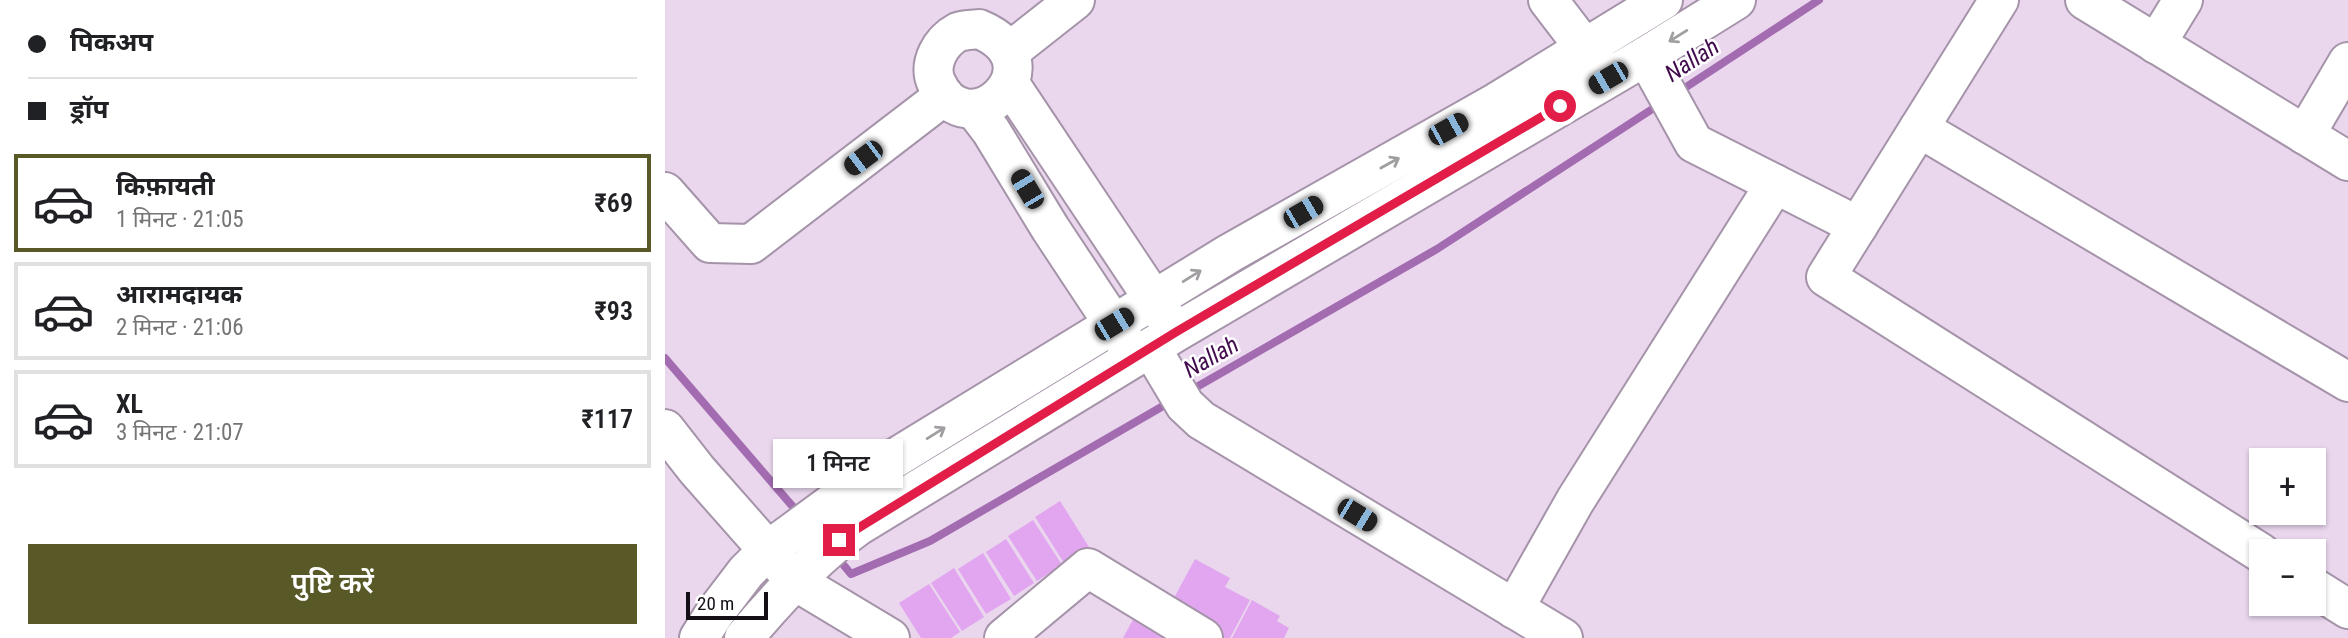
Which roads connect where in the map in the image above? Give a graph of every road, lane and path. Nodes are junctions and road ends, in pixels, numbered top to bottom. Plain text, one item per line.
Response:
1 (1075, 0) edge
2 (1548, 0) edge
3 (1663, 0) edge
4 (1736, 0) edge
5 (1999, 0) edge
6 (2085, 0) edge
7 (2183, 0) edge
8 (2157, 44) junction
9 (1585, 48) junction
10 (1646, 56) junction
11 (2348, 62) edge
12 (1009, 68) junction
13 (1608, 78) junction
14 (960, 103) junction
15 (1919, 128) junction
16 (2305, 135) junction
17 (2348, 161) edge
18 (1775, 184) junction
19 (665, 192) edge
20 (1858, 226) junction
21 (1154, 300) junction
22 (1114, 324) junction
23 (1155, 351) junction
24 (2348, 382) edge
25 (665, 429) edge
26 (806, 545) junction
27 (2249, 545) edge
28 (2326, 595) edge
29 (2348, 608) edge
30 (1514, 609) junction
31 (747, 637) edge
32 (699, 638) edge
33 (890, 638) edge
34 (1004, 638) edge
35 (1203, 638) edge
36 (1563, 638) edge

1 - 12 street
2 - 9 street
3 - 9 street
4 -> 10 street
5 - 15 street
6 - 8 street
7 - 8 street
8 - 16 street
9 - 13 street
21 -> 9 street
10 - 13 street
10 - 18 street
11 - 16 street
12 - 14 street
12 - 14 street
12 - 21 street
13 - 23 street
14 - 19 street
14 - 22 street
15 - 20 street
15 - 24 street
16 - 17 street
18 - 20 street
18 - 30 street
20 - 27 street
21 - 22 street
21 - 23 street
22 - 23 street
26 -> 22 street
23 - 26 street
23 - 30 street
25 - 26 street
26 - 31 street
26 - 32 street
26 - 33 street
28 - 29 street
30 - 36 street
34 - 35 street

